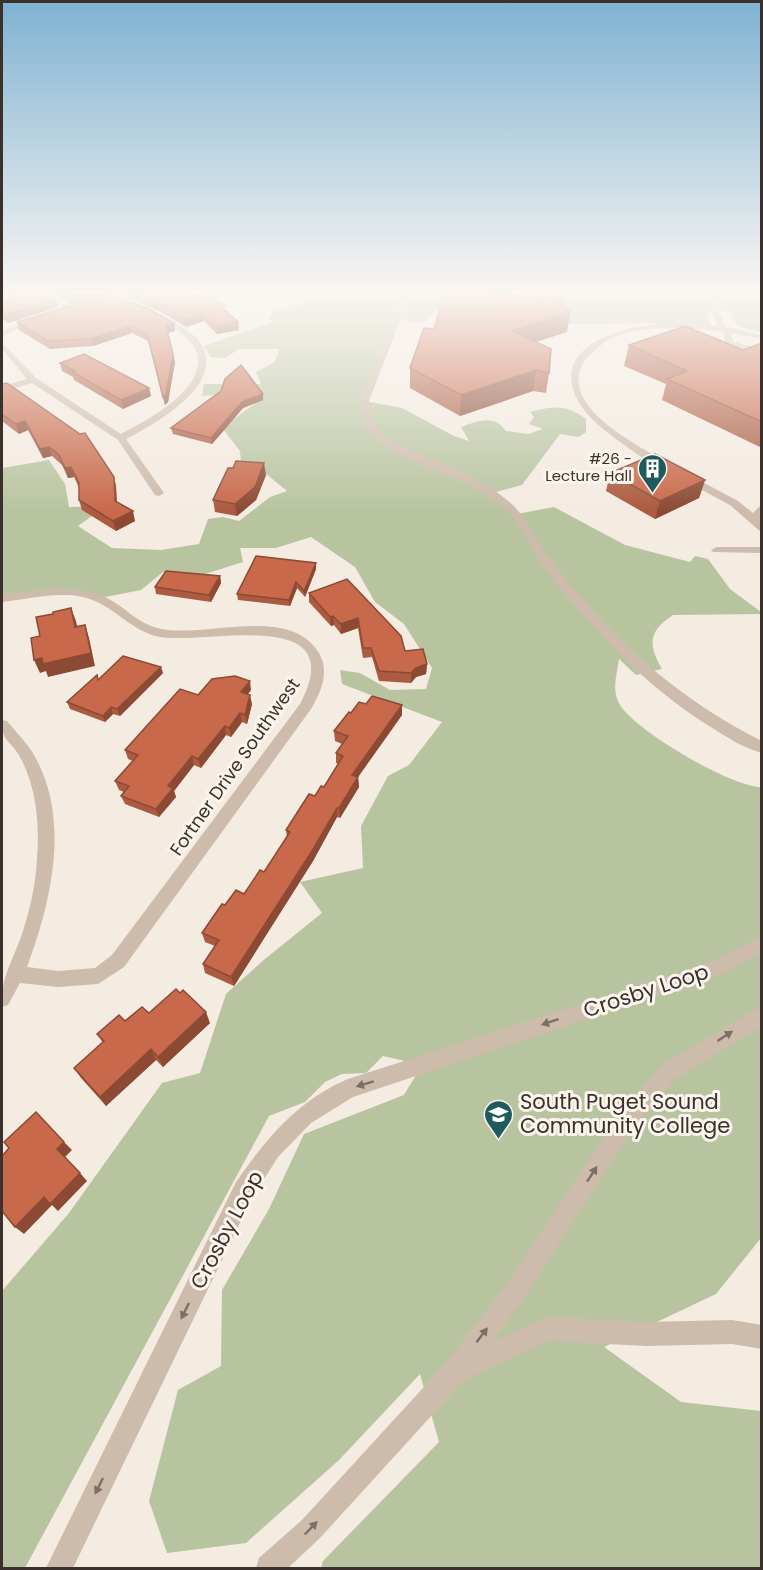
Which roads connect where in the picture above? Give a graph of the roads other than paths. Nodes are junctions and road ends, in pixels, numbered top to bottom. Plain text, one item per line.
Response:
1 (20, 365) edge
2 (200, 365) edge
3 (379, 365) edge
4 (577, 365) edge
5 (33, 380) junction
6 (2, 389) edge
7 (121, 438) junction
8 (671, 469) edge
9 (681, 474) edge
10 (159, 493) dead end
11 (762, 507) edge
12 (754, 520) junction
13 (762, 530) edge
14 (717, 550) dead end
15 (762, 550) edge
16 (2, 598) edge
17 (2, 724) edge
18 (762, 748) edge
19 (762, 943) edge
20 (16, 974) junction
21 (2, 999) edge
22 (762, 1015) edge
23 (762, 1337) edge
24 (454, 1373) junction
25 (59, 1569) edge
26 (269, 1569) edge

1 - 5 street
2 - 7 street
3 - 18 street
4 - 8 street
5 - 6 street
5 - 7 street
7 - 10 street
9 - 12 street
11 - 12 street
12 - 13 street
14 - 15 street
16 - 20 street, Fortner Drive Southwest
17 - 20 street
19 -> 25 street, Crosby Loop
20 - 21 street
24 -> 22 street
23 - 24 street
26 -> 24 street

